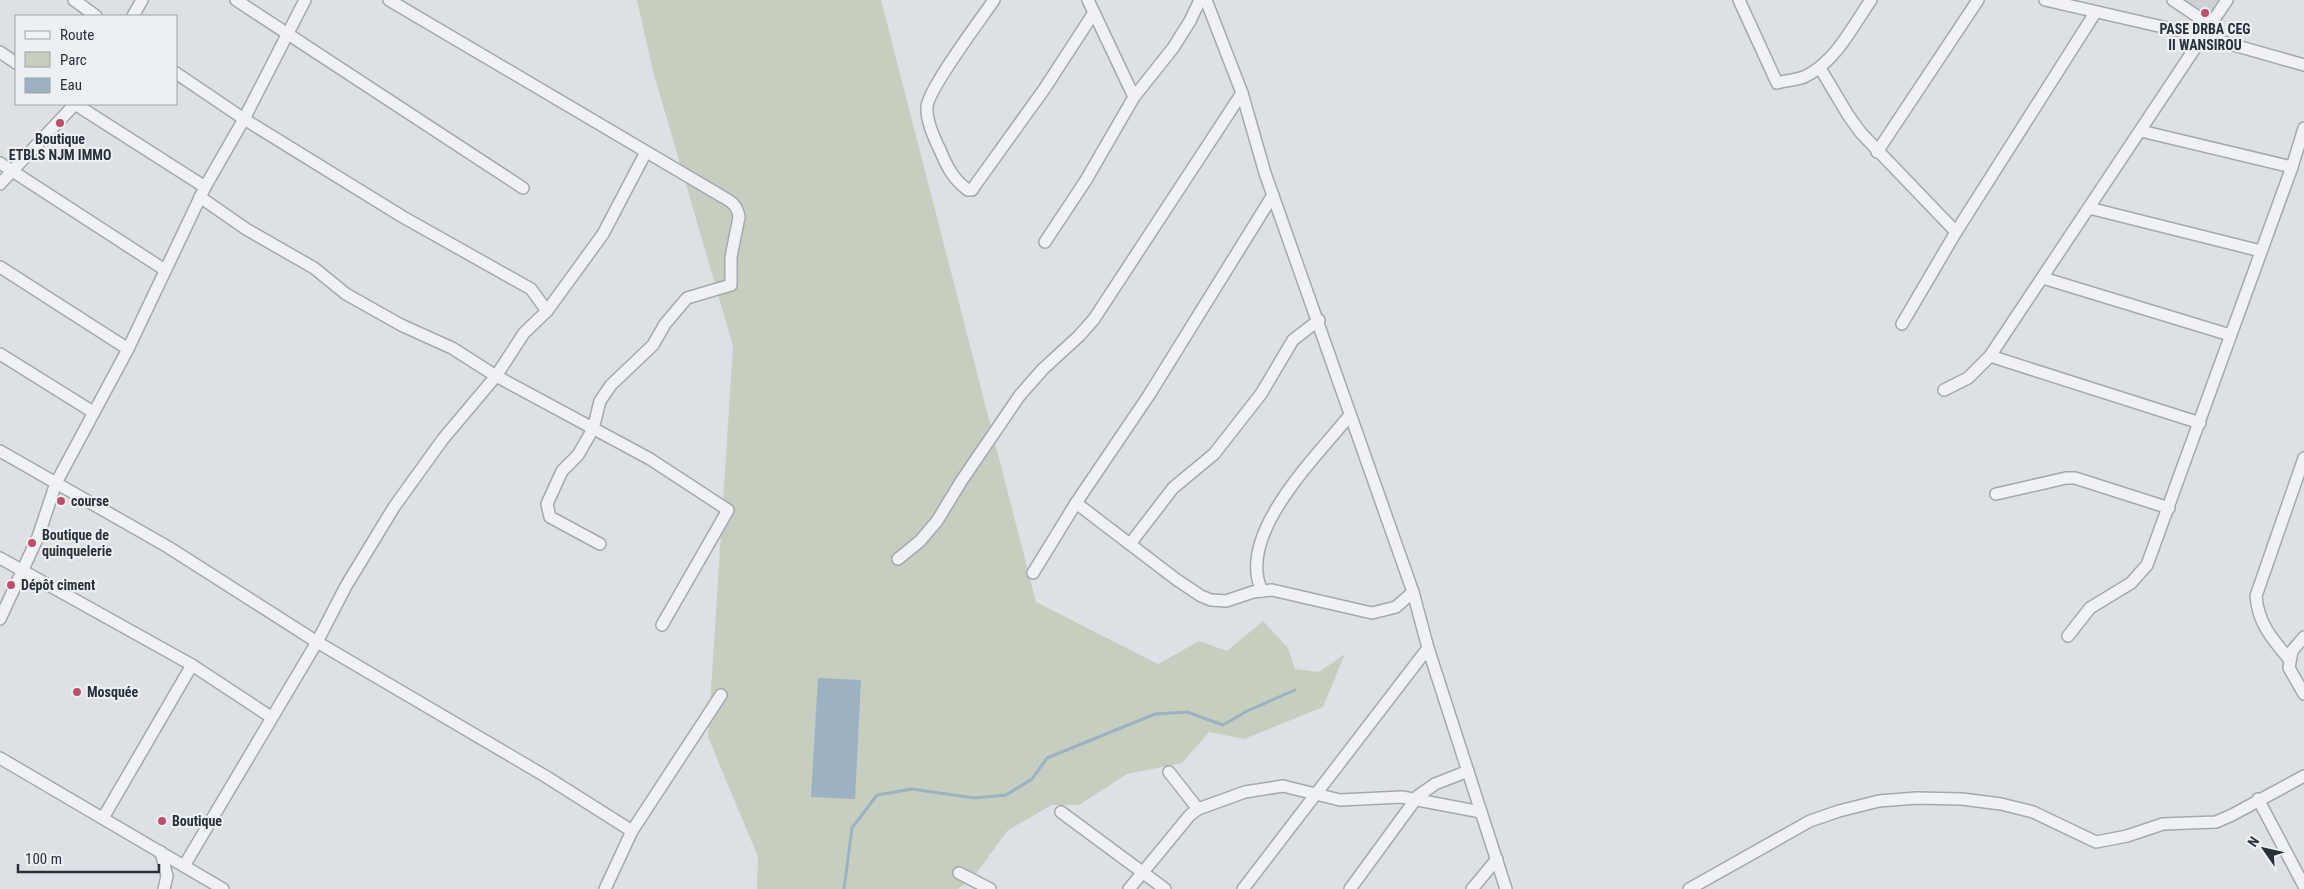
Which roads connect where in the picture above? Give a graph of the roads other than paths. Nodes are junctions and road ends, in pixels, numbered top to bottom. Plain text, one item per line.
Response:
1 (74, 0) edge
2 (142, 0) edge
3 (236, 0) edge
4 (305, 0) edge
5 (388, 0) edge
6 (994, 0) edge
7 (1088, 0) edge
8 (1200, 0) edge
9 (1206, 0) edge
10 (1739, 0) edge
11 (1870, 0) edge
12 (1978, 0) edge
13 (2045, 0) edge
14 (2173, 0) edge
15 (2227, 0) edge
16 (2095, 13) junction
17 (1092, 14) junction
18 (95, 15) edge
19 (134, 15) edge
20 (2210, 25) junction
21 (287, 34) junction
22 (2202, 36) junction
23 (0, 52) edge
24 (15, 63) edge
25 (2304, 65) edge
26 (1820, 68) junction
27 (178, 74) edge
28 (1242, 93) junction
29 (1134, 96) junction
30 (74, 105) edge
31 (76, 105) edge
32 (244, 119) junction
33 (2304, 128) edge
34 (2141, 131) junction
35 (646, 152) junction
36 (1877, 152) junction
37 (0, 163) edge
38 (2292, 167) junction
39 (12, 171) junction
40 (0, 184) edge
41 (523, 188) dead end
42 (203, 192) junction
43 (1274, 195) junction
44 (2089, 208) junction
45 (1956, 232) junction
46 (1045, 242) dead end
47 (2261, 251) junction
48 (0, 268) edge
49 (165, 270) junction
50 (2043, 278) junction
51 (547, 311) junction
52 (1318, 320) junction
53 (1902, 324) dead end
54 (2230, 335) junction
55 (128, 349) junction
56 (0, 354) edge
57 (1990, 356) junction
58 (496, 376) junction
59 (1944, 390) dead end
60 (93, 412) junction
61 (1350, 415) junction
62 (2200, 423) junction
63 (593, 429) junction
64 (0, 451) edge
65 (2304, 458) edge
66 (56, 484) junction
67 (1996, 494) dead end
68 (1076, 503) junction
69 (2169, 508) junction
70 (600, 544) dead end
71 (1130, 544) junction
72 (0, 558) edge
73 (898, 559) dead end
74 (24, 572) junction
75 (1033, 573) dead end
76 (1262, 590) junction
77 (1413, 592) junction
78 (0, 618) edge
79 (662, 626) dead end
80 (2068, 636) dead end
81 (2304, 637) edge
82 (317, 642) junction
83 (1428, 648) junction
84 (2289, 659) junction
85 (192, 666) junction
86 (2304, 694) edge
87 (721, 695) dead end
88 (271, 717) junction
89 (0, 758) edge
90 (1468, 771) junction
91 (1169, 772) dead end
92 (2304, 776) edge
93 (1316, 796) junction
94 (2258, 799) junction
95 (1415, 800) junction
96 (1198, 809) junction
97 (1061, 812) dead end
98 (1481, 812) junction
99 (103, 818) junction
100 (632, 831) junction
101 (160, 852) junction
102 (1497, 858) junction
103 (184, 866) junction
104 (1142, 872) junction
105 (2300, 872) edge
106 (959, 874) dead end
107 (2304, 886) edge
108 (164, 889) edge
109 (223, 889) edge
110 (605, 889) edge
111 (990, 889) edge
112 (1129, 889) edge
113 (1165, 889) edge
114 (1243, 889) edge
115 (1350, 889) edge
116 (1472, 889) edge
117 (1506, 889) edge
118 (1690, 889) edge

1 - 18 street
2 - 19 street
3 - 21 street
4 - 21 street
5 - 35 street
6 - 17 street
7 - 17 street
8 - 29 street
9 - 28 street
10 - 26 street
11 - 26 street
12 - 36 street
13 - 16 street
14 - 20 street
15 - 20 street
16 - 22 street
16 - 45 street
17 - 29 street
20 - 22 street
21 - 32 street
21 - 41 street
22 - 25 street
22 - 34 street
23 - 24 street
26 - 36 street
27 - 32 street
28 - 43 street
28 - 73 street
29 - 46 street
30 - 39 street
31 - 42 street
32 - 42 street
32 - 51 street
33 - 38 street
34 - 38 street
34 - 44 street
35 - 51 street
35 - 63 street
36 - 45 street
37 - 39 street
38 - 47 street
39 - 40 street
39 - 49 street
42 - 49 street
42 - 58 street
43 - 52 street
43 - 68 street
44 - 47 street
44 - 50 street
45 - 53 street
47 - 54 street
48 - 55 street
49 - 55 street
50 - 54 street
50 - 57 street
51 - 58 street
52 - 61 street
52 - 71 street
54 - 62 street
55 - 60 street
56 - 60 street
57 - 59 street
57 - 62 street
58 - 63 street
58 - 82 street
60 - 66 street
61 - 76 street
61 - 77 street
62 - 69 street
63 - 70 street
63 - 79 street
64 - 66 street
65 - 84 street
66 - 74 street
66 - 82 street
67 - 69 street
68 - 71 street
68 - 75 street
69 - 80 street
71 - 76 street
72 - 74 street
74 - 78 street
74 - 85 street
76 - 77 street
77 - 83 street
81 - 84 street
82 - 88 street
82 - 100 street
83 - 90 street
83 - 93 street
84 - 86 street
85 - 88 street
85 - 99 street
87 - 100 street
88 - 103 street
89 - 99 street
90 - 95 street
90 - 98 street
91 - 96 street
92 - 94 street
93 - 95 street
93 - 96 street
93 - 114 street
94 - 105 street
94 - 118 street
95 - 98 street
95 - 115 street
96 - 104 street
97 - 104 street
98 - 102 street
99 - 101 street
100 - 110 street
101 - 103 street
101 - 108 street
102 - 116 street
102 - 117 street
103 - 109 street
104 - 112 street
104 - 113 street
105 - 107 street
106 - 111 street

